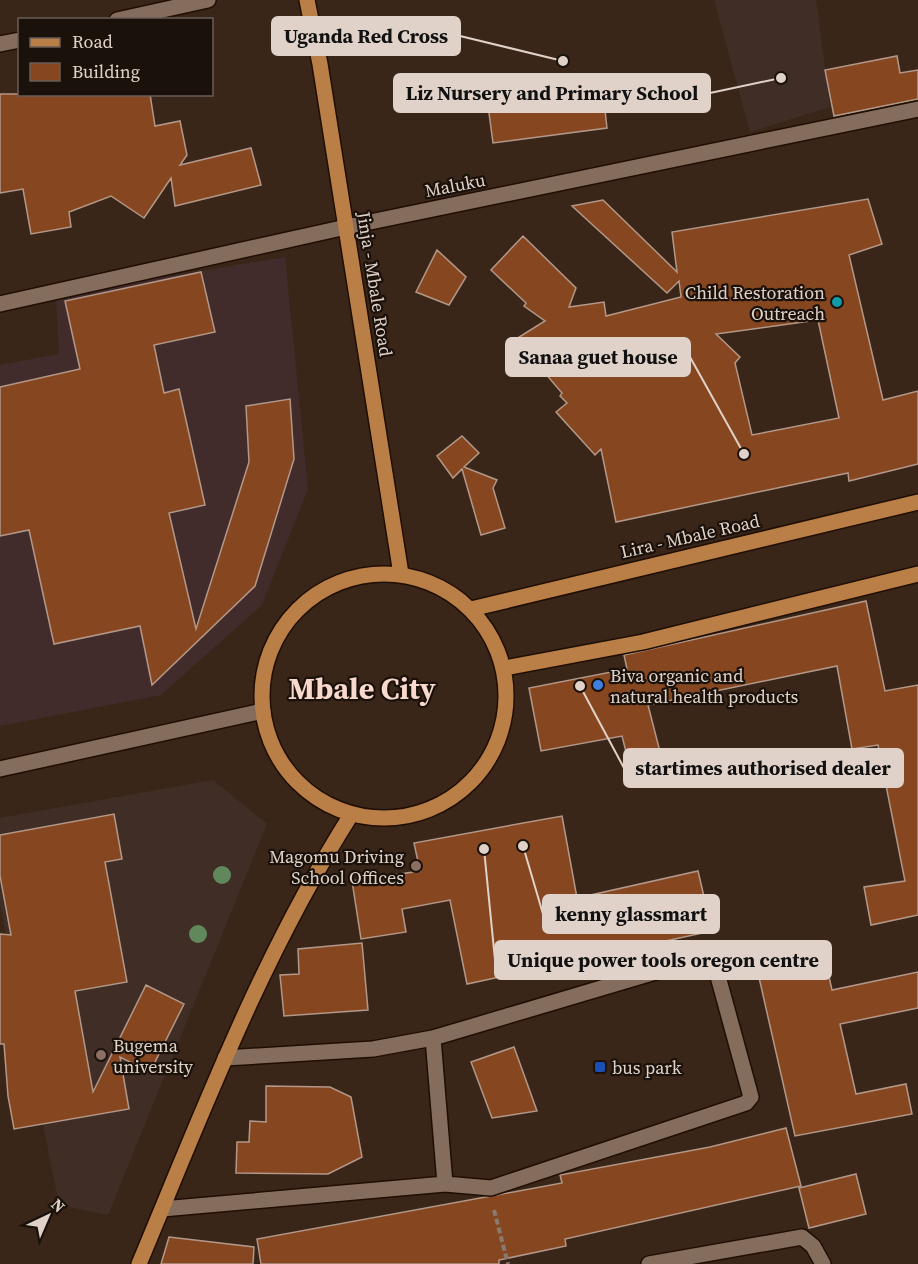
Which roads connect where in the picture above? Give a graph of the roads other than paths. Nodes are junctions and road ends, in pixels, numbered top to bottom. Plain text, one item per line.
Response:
1 (208, 0) edge
2 (307, 0) edge
3 (126, 18) edge
4 (18, 40) edge
5 (0, 44) edge
6 (918, 109) edge
7 (346, 227) junction
8 (0, 304) edge
9 (918, 502) edge
10 (401, 574) junction
11 (918, 574) edge
12 (471, 609) junction
13 (505, 668) junction
14 (263, 711) junction
15 (0, 769) edge
16 (351, 815) junction
17 (433, 1038) junction
18 (225, 1058) junction
19 (446, 1184) junction
20 (162, 1209) junction
21 (139, 1264) edge
22 (649, 1264) edge
23 (823, 1264) edge

1 - 3 street
2 - 7 main road, Jinja - Mbale Road
4 - 5 street
6 - 7 street, Maluku
7 - 8 street, Maluku
7 - 10 main road, Jinja - Mbale Road
9 - 12 main road, Lira - Mbale Road
10 - 12 main road
10 - 14 main road
11 - 13 main road
12 - 13 main road
13 - 16 main road
14 - 15 street
14 - 16 main road
16 - 18 main road
17 - 18 street
17 - 19 street
17 - 19 street
18 - 20 main road
19 - 20 street
20 - 21 main road
22 - 23 street

